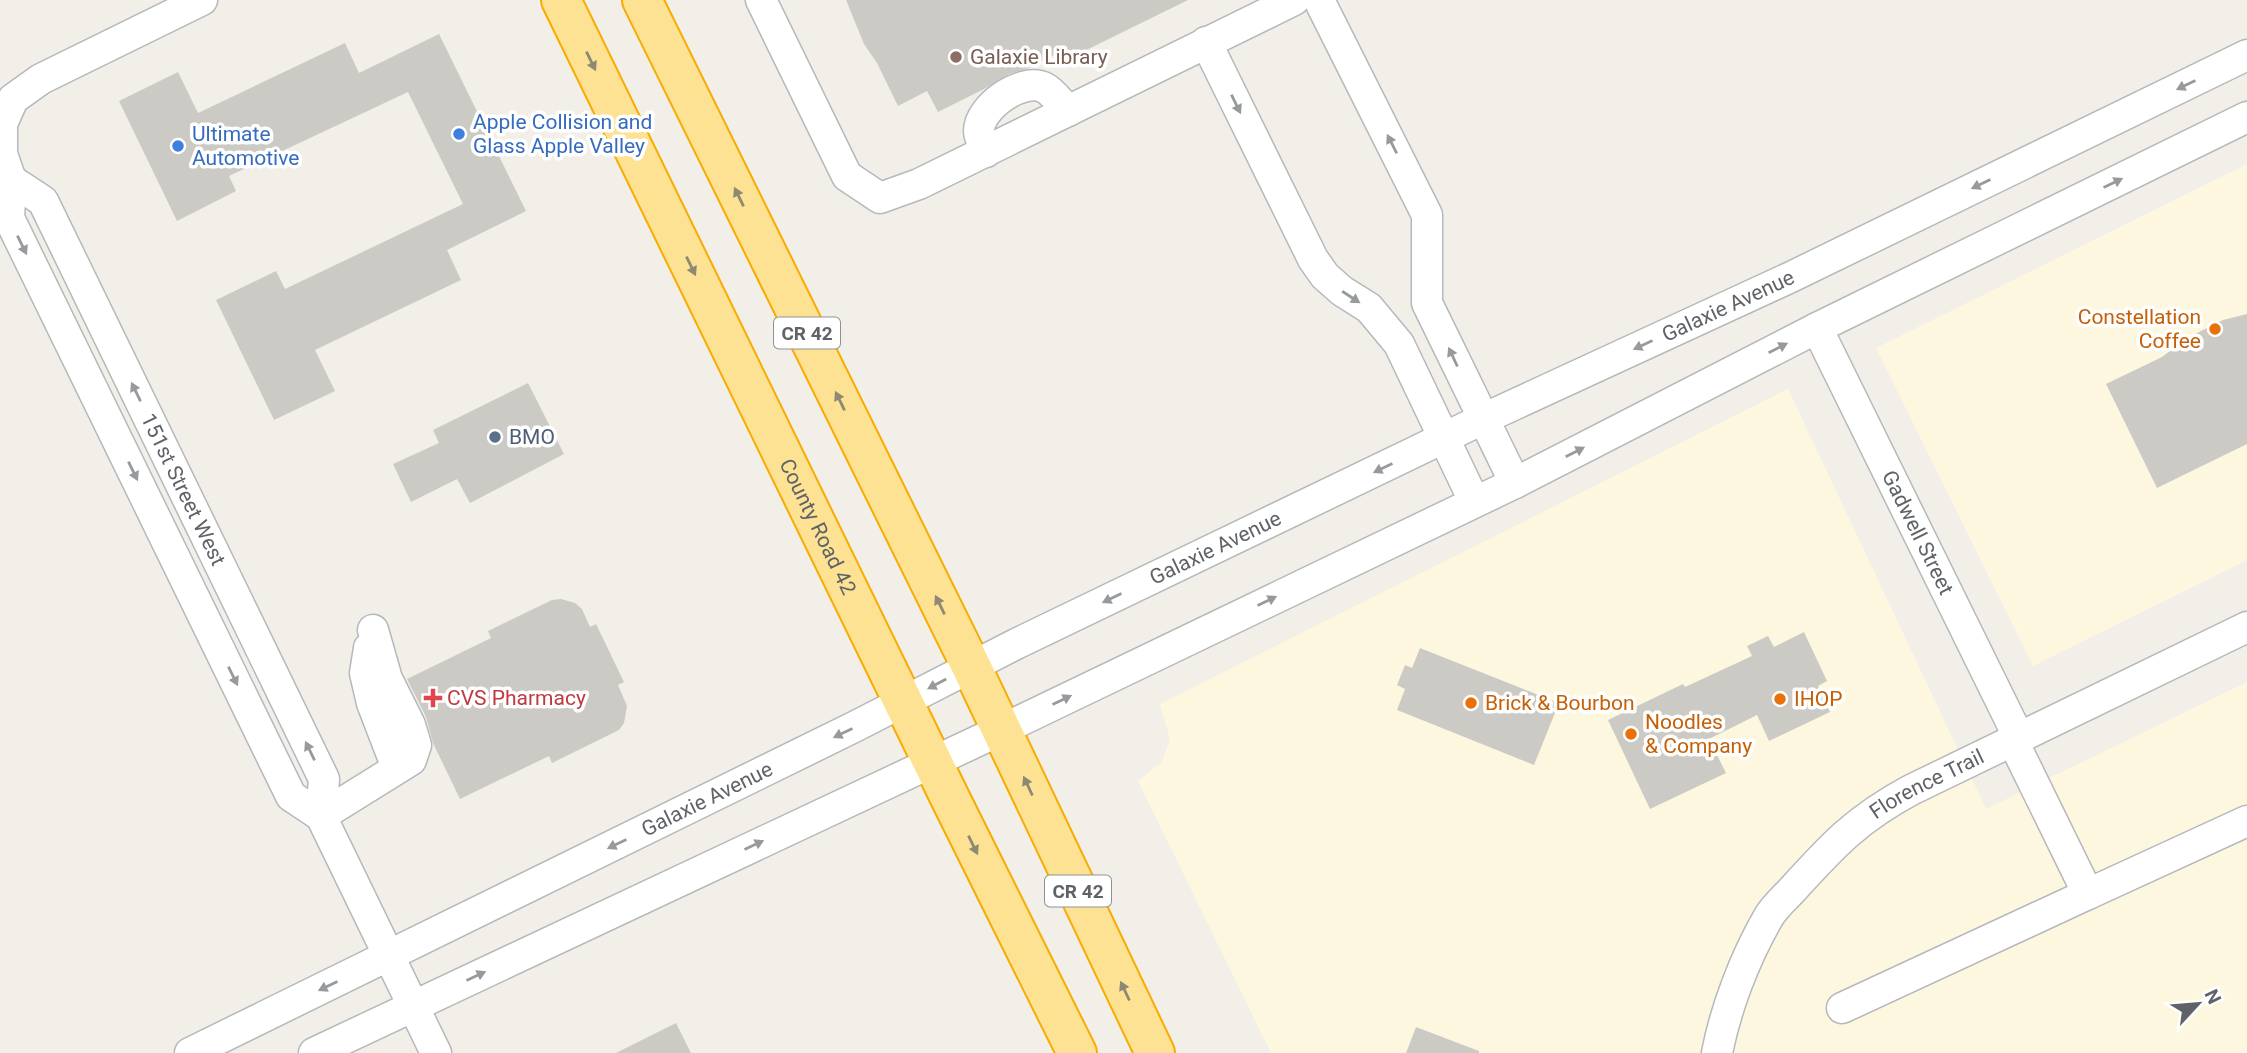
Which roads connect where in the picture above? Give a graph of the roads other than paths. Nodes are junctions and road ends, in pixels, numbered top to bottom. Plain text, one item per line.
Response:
1 (202, 0) edge
2 (561, 0) edge
3 (642, 0) edge
4 (761, 0) edge
5 (1294, 0) edge
6 (1320, 0) edge
7 (1206, 42) junction
8 (2247, 55) edge
9 (1068, 111) junction
10 (2247, 117) edge
11 (2, 124) edge
12 (986, 152) junction
13 (1817, 328) junction
14 (1483, 419) junction
15 (1444, 438) junction
16 (1515, 483) junction
17 (1474, 501) junction
18 (2247, 627) edge
19 (373, 630) dead end
20 (971, 666) junction
21 (904, 703) junction
22 (1001, 730) junction
23 (2016, 739) junction
24 (932, 761) junction
25 (321, 816) junction
26 (2247, 821) edge
27 (2088, 894) junction
28 (390, 956) junction
29 (414, 1005) junction
30 (1842, 1007) dead end
31 (190, 1053) edge
32 (314, 1053) edge
33 (436, 1053) edge
34 (1077, 1053) edge
35 (1155, 1053) edge
36 (1717, 1053) edge

1 - 11 street
2 -> 21 highway, County Road 42
20 -> 3 highway, CR 42
4 - 12 street
5 - 7 street
14 -> 6 street
7 - 9 street
7 -> 15 street
8 -> 14 street, Galaxie Avenue
9 - 12 street
9 - 12 street
13 -> 10 street
11 - 25 street, 151st Street West
16 -> 13 street
13 - 23 street, Gadwell Street
14 - 15 street, Galaxie Avenue
14 - 16 street
15 - 17 street
15 -> 20 street, Galaxie Avenue
16 - 17 street
22 -> 17 street
18 - 23 street, Florence Trail
19 - 25 street
20 -> 21 street, Galaxie Avenue
20 - 22 highway, CR 42
21 - 24 highway, County Road 42
21 -> 28 street, Galaxie Avenue
22 - 24 street
35 -> 22 highway, CR 42
23 - 27 street, Gadwell Street
23 - 36 street, Florence Trail
29 -> 24 street
24 -> 34 highway, County Road 42
25 - 28 street
26 - 27 street
27 - 30 street
28 - 29 street
28 -> 31 street, Galaxie Avenue
29 - 32 street
29 - 33 street

